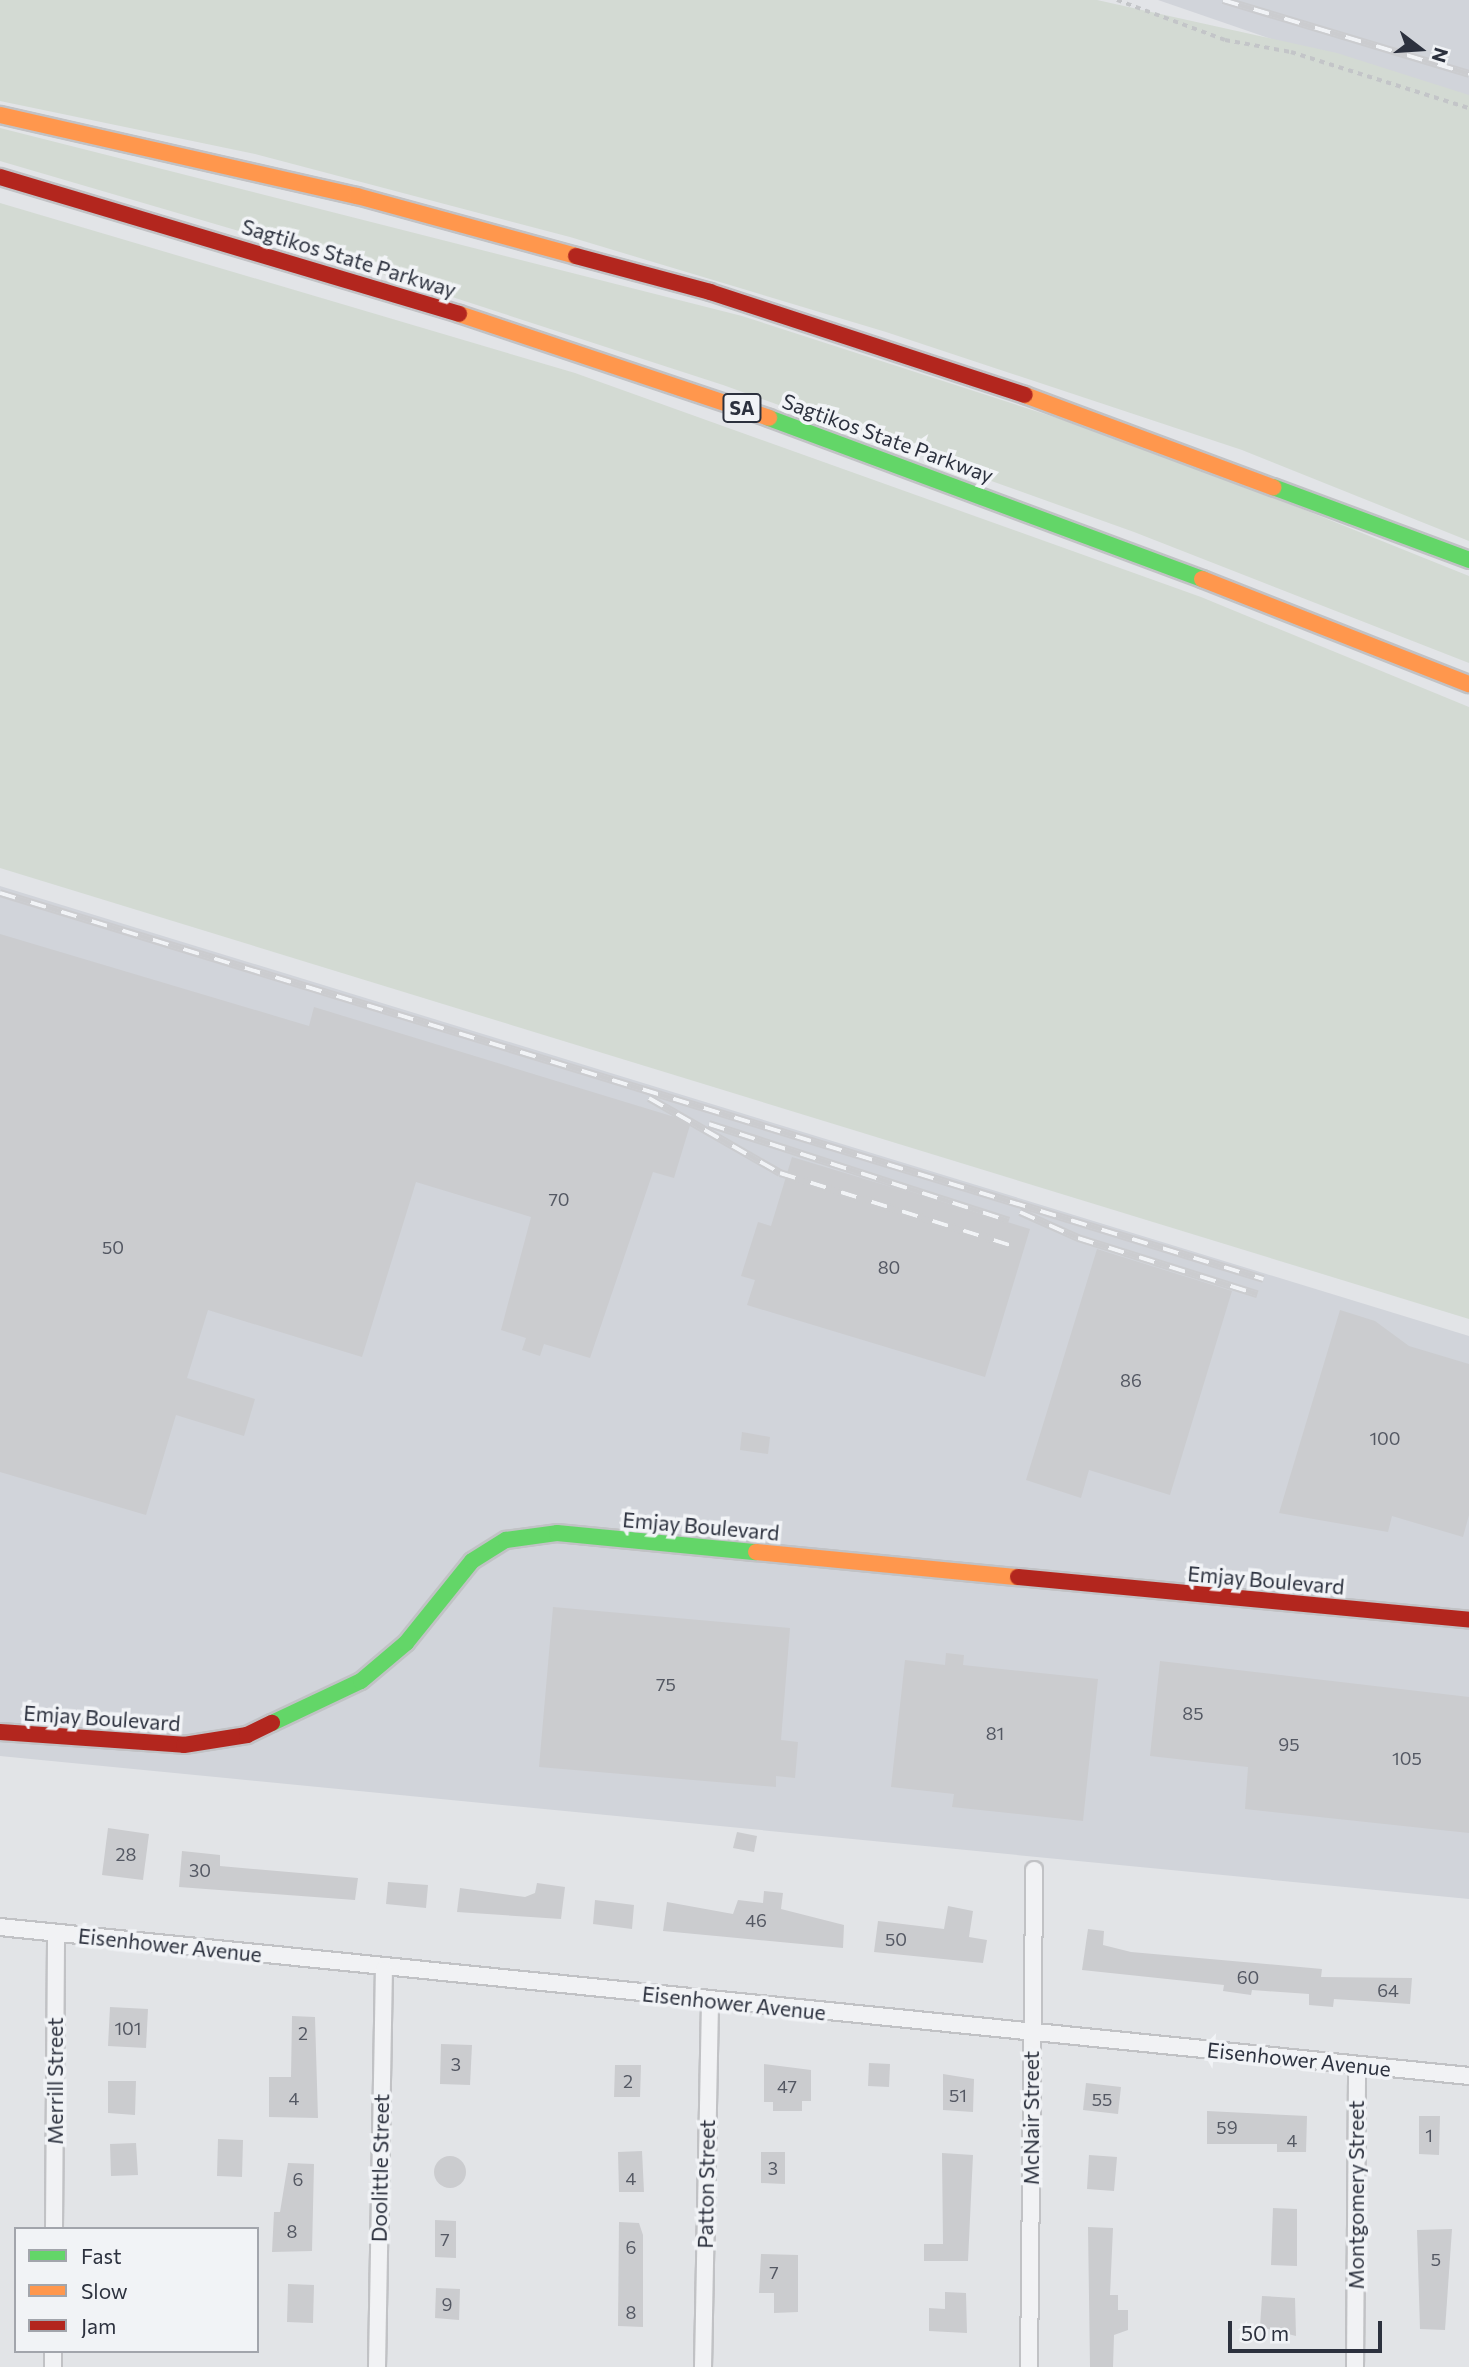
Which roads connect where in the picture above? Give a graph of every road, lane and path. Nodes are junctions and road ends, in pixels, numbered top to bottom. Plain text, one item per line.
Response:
1 (1117, 0) edge
2 (1469, 108) edge
3 (0, 115) edge
4 (0, 177) edge
5 (1469, 560) edge
6 (1469, 684) edge
7 (1469, 1620) edge
8 (0, 1732) edge
9 (1034, 1870) dead end
10 (0, 1927) edge
11 (56, 1933) junction
12 (384, 1970) junction
13 (710, 2000) junction
14 (1031, 2032) junction
15 (1357, 2065) junction
16 (1469, 2076) edge
17 (54, 2227) edge
18 (377, 2367) edge
19 (703, 2367) edge
20 (1029, 2367) edge
21 (1355, 2367) edge

1 - 2 path
3 - 5 main road
4 - 6 main road, Sagtikos State Parkway / SA
7 - 8 main road, Emjay Boulevard
9 - 14 street, McNair Street
10 - 11 street, Eisenhower Avenue
11 - 12 street, Eisenhower Avenue
11 - 17 street, Merrill Street
12 - 13 street, Eisenhower Avenue
12 - 18 street, Doolittle Street
13 - 14 street, Eisenhower Avenue
13 - 19 street, Patton Street
14 - 15 street, Eisenhower Avenue
14 - 20 street, McNair Street
15 - 16 street, Eisenhower Avenue
15 - 21 street, Montgomery Street

